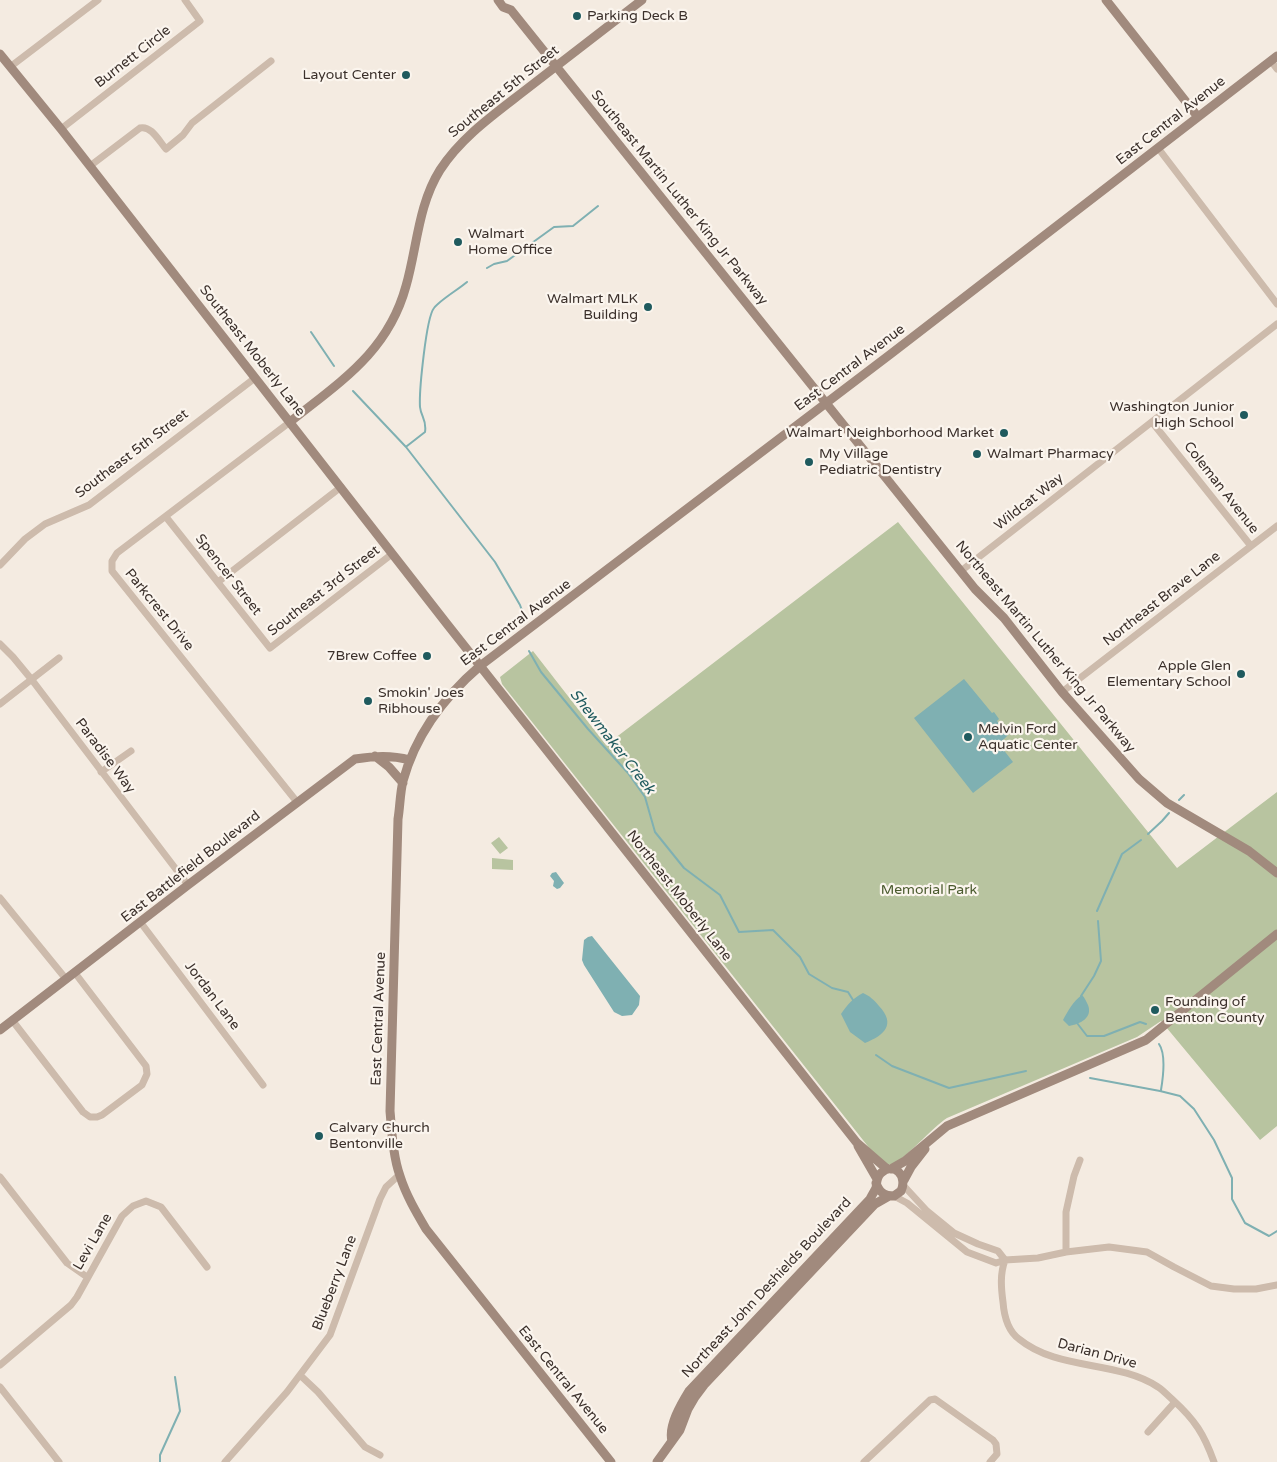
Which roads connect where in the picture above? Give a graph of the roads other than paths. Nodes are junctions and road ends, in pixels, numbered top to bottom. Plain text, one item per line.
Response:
1 (98, 0) edge
2 (185, 0) edge
3 (498, 0) edge
4 (642, 0) edge
5 (1106, 0) edge
6 (512, 5) edge
7 (0, 54) edge
8 (1274, 58) edge
9 (271, 61) dead end
10 (10, 67) junction
11 (556, 67) junction
12 (1277, 69) edge
13 (1198, 117) junction
14 (61, 129) junction
15 (1158, 148) junction
16 (90, 166) junction
17 (1277, 304) edge
18 (1277, 324) edge
19 (255, 378) junction
20 (827, 402) junction
21 (290, 422) junction
22 (1152, 422) junction
23 (341, 487) junction
24 (166, 517) junction
25 (1277, 526) edge
26 (1251, 546) junction
27 (392, 554) junction
28 (0, 565) edge
29 (961, 571) junction
30 (218, 582) junction
31 (0, 644) edge
32 (270, 648) joint
33 (59, 658) dead end
34 (480, 666) junction
35 (32, 680) junction
36 (1062, 692) junction
37 (0, 704) edge
38 (131, 752) dead end
39 (375, 756) junction
40 (410, 760) junction
41 (101, 772) junction
42 (403, 782) junction
43 (297, 802) junction
44 (1277, 873) edge
45 (188, 885) junction
46 (0, 898) edge
47 (141, 923) junction
48 (1277, 934) edge
49 (74, 973) junction
50 (66, 979) junction
51 (12, 1020) junction
52 (0, 1030) edge
53 (263, 1085) dead end
54 (931, 1140) junction
55 (856, 1143) junction
56 (1080, 1160) dead end
57 (889, 1169) junction
58 (399, 1175) junction
59 (0, 1177) edge
60 (877, 1181) junction
61 (903, 1183) junction
62 (891, 1196) junction
63 (1066, 1252) junction
64 (1005, 1260) junction
65 (207, 1267) dead end
66 (87, 1277) junction
67 (1277, 1285) edge
68 (0, 1364) edge
69 (301, 1376) junction
70 (0, 1387) edge
71 (1175, 1402) junction
72 (1148, 1432) dead end
73 (672, 1441) junction
74 (380, 1455) dead end
75 (59, 1462) edge
76 (225, 1462) edge
77 (611, 1462) edge
78 (657, 1462) edge
79 (864, 1462) edge
80 (990, 1462) edge
81 (1214, 1462) edge

1 - 10 street
2 - 14 street, Burnett Circle
3 - 6 street, Southeast Martin Luther King Jr Parkway
4 - 11 street, Southeast 5th Street
5 - 13 street
6 - 11 street, Southeast Martin Luther King Jr Parkway
7 - 10 street, Southeast Moberly Lane
8 - 12 street
8 - 13 street, East Central Avenue
9 - 16 street
10 - 14 street, Southeast Moberly Lane
11 - 20 street, Southeast Martin Luther King Jr Parkway
11 - 21 street, Southeast 5th Street
13 - 15 street, East Central Avenue
14 - 16 street, Southeast Moberly Lane
15 - 17 street
15 - 20 street, East Central Avenue
16 - 19 street, Southeast Moberly Lane
18 - 22 street, Wildcat Way
19 - 21 street, Southeast Moberly Lane
19 - 28 street, Southeast 5th Street
20 - 29 street, Northeast Martin Luther King Jr Parkway
20 - 34 street, East Central Avenue
21 - 23 street, Southeast Moberly Lane
21 - 24 street, Parkcrest Drive
22 - 26 street, Coleman Avenue
22 - 29 street, Wildcat Way
23 - 27 street, Southeast Moberly Lane
23 - 30 street
24 - 30 street, Spencer Street
24 - 43 street, Parkcrest Drive
25 - 26 street, Northeast Brave Lane
26 - 36 street, Northeast Brave Lane
27 - 32 street, Southeast 3rd Street
27 - 34 street, Southeast Moberly Lane
29 - 36 street, Northeast Martin Luther King Jr Parkway
30 - 32 street, Spencer Street
31 - 35 street, Paradise Way
33 - 35 street
34 - 40 street, East Central Avenue
34 - 55 street, Northeast Moberly Lane
35 - 37 street
35 - 41 street, Paradise Way
36 - 44 street, Northeast Martin Luther King Jr Parkway
38 - 41 street
39 - 40 street, East Battlefield Boulevard
39 - 42 street
39 - 43 street, East Battlefield Boulevard
40 - 42 street, East Central Avenue
41 - 45 street, Paradise Way
42 - 58 street, East Central Avenue
43 - 45 street, East Battlefield Boulevard
45 - 47 street, East Battlefield Boulevard
46 - 50 street
47 - 49 street, East Battlefield Boulevard
47 - 53 street, Jordan Lane
48 - 54 street
49 - 50 street, East Battlefield Boulevard
49 - 51 street
50 - 51 street, East Battlefield Boulevard
51 - 52 street, East Battlefield Boulevard
54 - 57 street
54 - 61 street
55 - 57 street, Northeast Moberly Lane
55 - 60 street, Northeast Moberly Lane
56 - 63 street
57 - 60 street
57 - 61 street
58 - 69 street, Blueberry Lane
58 - 77 street, East Central Avenue
59 - 66 street
60 - 62 street
60 - 73 street, Northeast John Deshields Boulevard
61 - 62 street
61 - 64 street
62 - 64 street
62 - 73 street, Northeast John Deshields Boulevard
63 - 64 street
63 - 67 street
64 - 71 street, Darian Drive
65 - 66 street, Levi Lane
66 - 68 street, Levi Lane
69 - 74 street
69 - 76 street, Blueberry Lane
70 - 75 street
71 - 72 street
71 - 81 street, Darian Drive
73 - 78 street, Northeast John Deshields Boulevard
79 - 80 street

